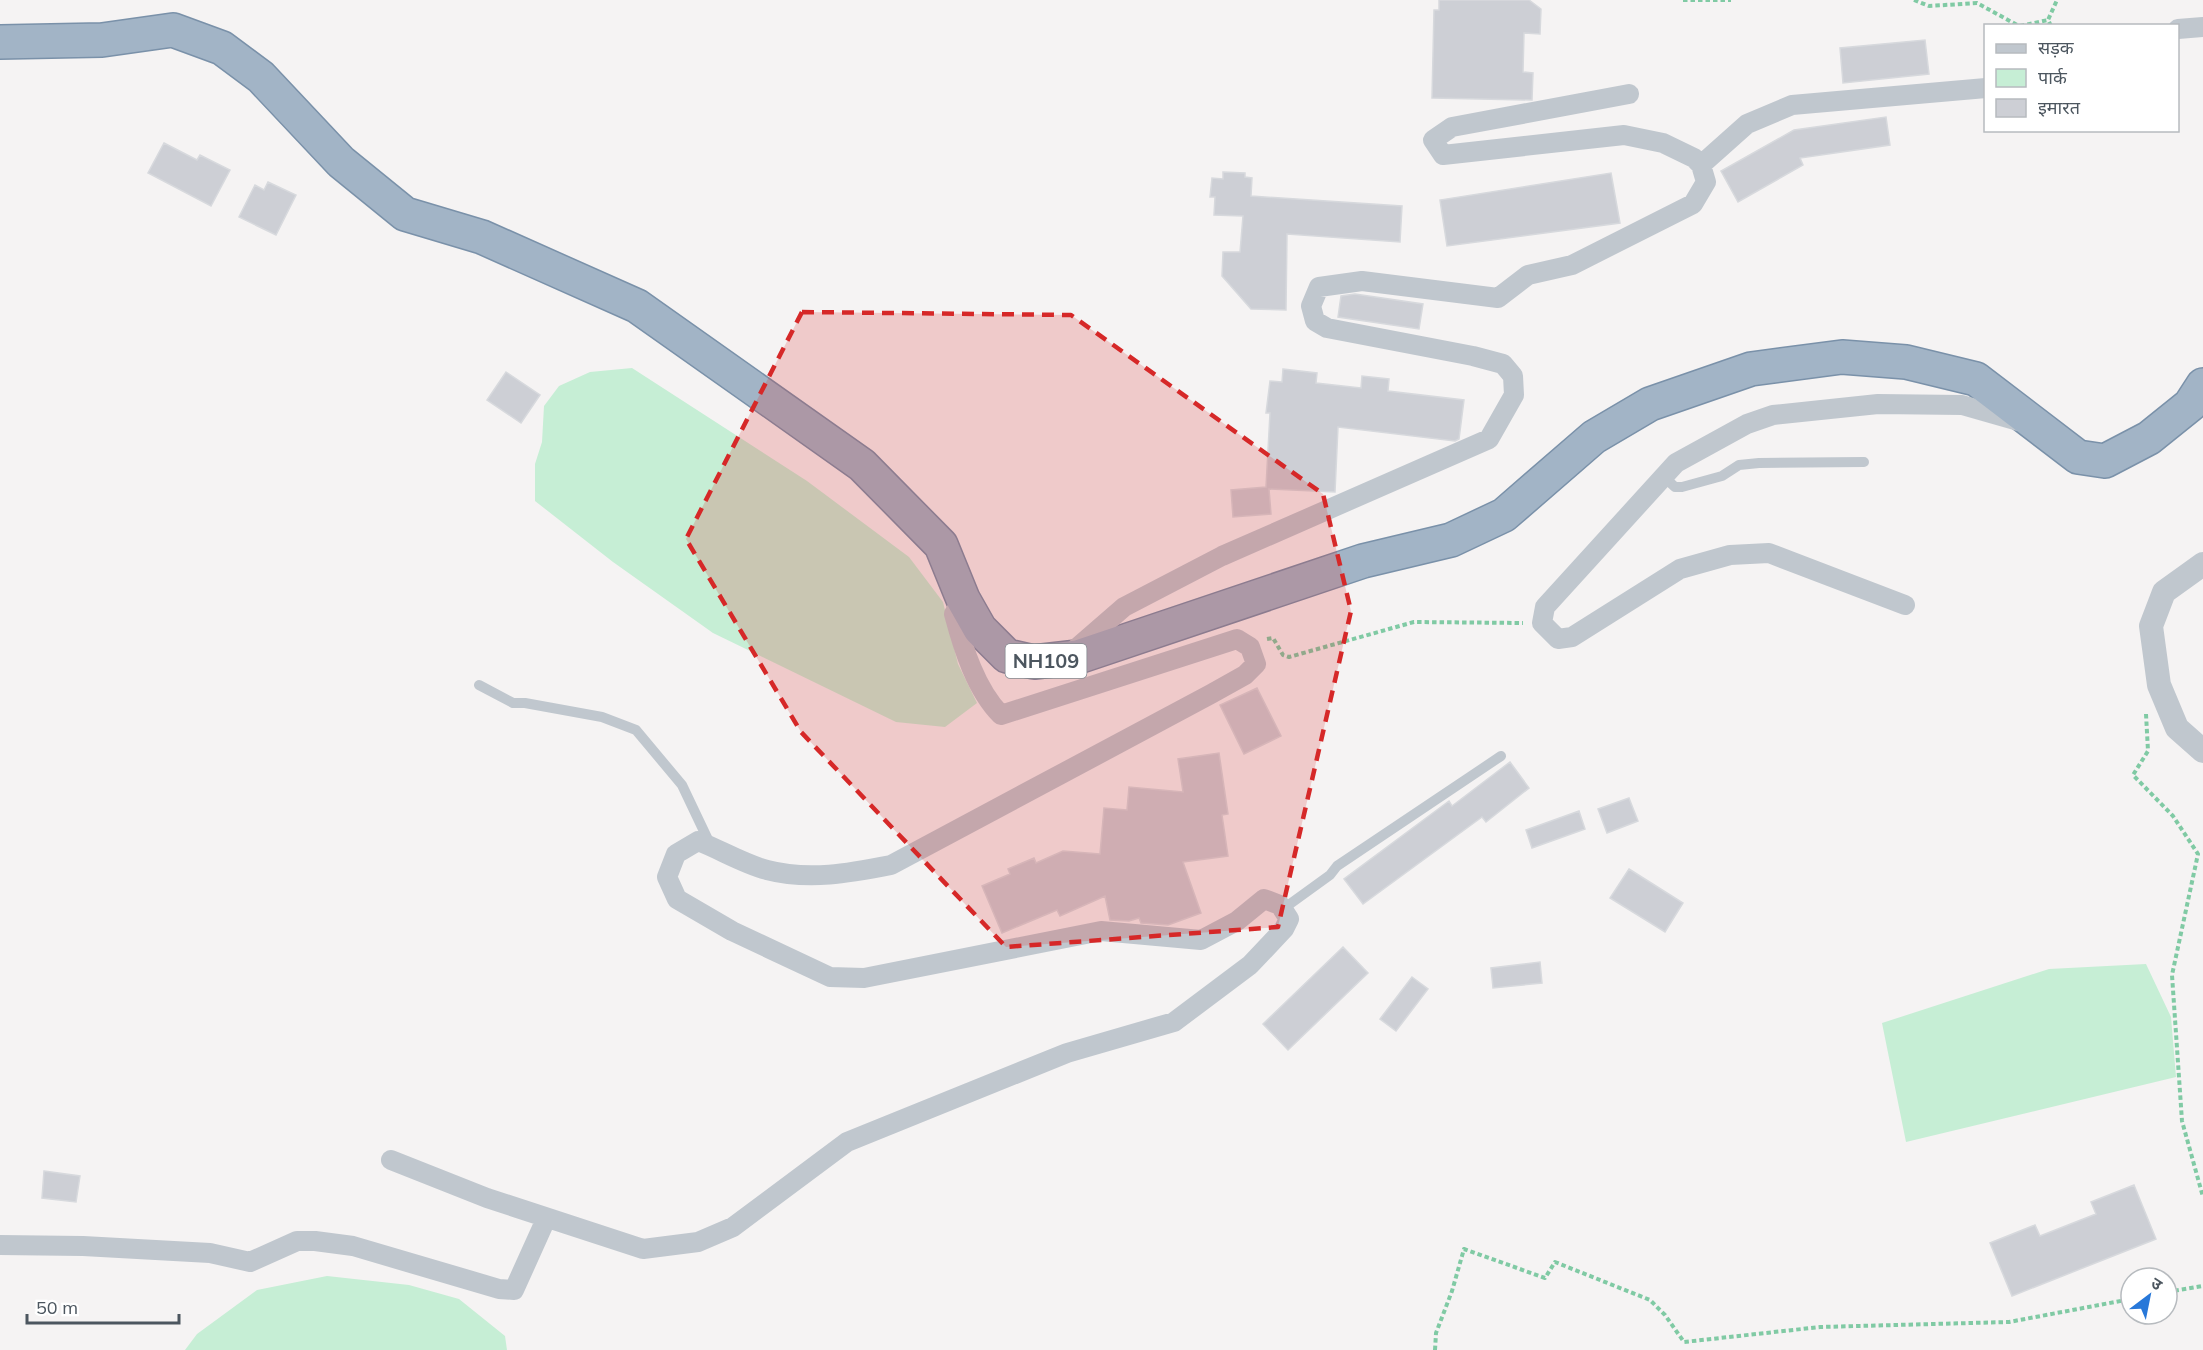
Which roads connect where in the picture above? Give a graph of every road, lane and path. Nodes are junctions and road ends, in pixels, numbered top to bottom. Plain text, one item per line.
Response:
1 (1683, 0) edge
2 (1731, 0) edge
3 (1914, 0) edge
4 (2057, 0) edge
5 (2048, 20) junction
6 (2015, 24) edge
7 (2029, 24) edge
8 (2050, 24) edge
9 (2203, 27) edge
10 (2179, 29) edge
11 (0, 42) edge
12 (1984, 88) edge
13 (1629, 94) dead end
14 (1701, 165) junction
15 (2203, 385) edge
16 (2038, 427) junction
17 (1863, 462) dead end
18 (1664, 477) junction
19 (2203, 564) edge
20 (963, 599) junction
21 (1905, 605) dead end
22 (1542, 623) junction
23 (1250, 648) junction
24 (1065, 659) junction
25 (479, 685) dead end
26 (2159, 685) junction
27 (2203, 751) edge
28 (1501, 756) dead end
29 (711, 846) junction
30 (1283, 909) junction
31 (391, 1160) dead end
32 (2203, 1197) edge
33 (546, 1219) junction
34 (0, 1245) edge
35 (2203, 1286) edge
36 (2179, 1290) edge
37 (2119, 1301) edge
38 (1435, 1350) edge

1 - 2 path
3 - 6 path
4 - 5 path
5 - 7 path
5 - 8 path
9 - 10 street
11 - 20 highway, NH109
12 - 14 street
13 - 14 street
14 - 24 street
15 - 16 highway, NH109
16 - 18 street
16 - 24 highway, NH109
17 - 18 lane
18 - 22 street
19 - 26 street
20 - 23 street
20 - 24 highway, NH109
21 - 22 street
22 - 23 path
23 - 29 street
25 - 29 lane
26 - 27 street
26 - 32 path
28 - 30 lane
29 - 30 street
30 - 33 street
31 - 33 street
33 - 34 street
35 - 36 path
37 - 38 path

